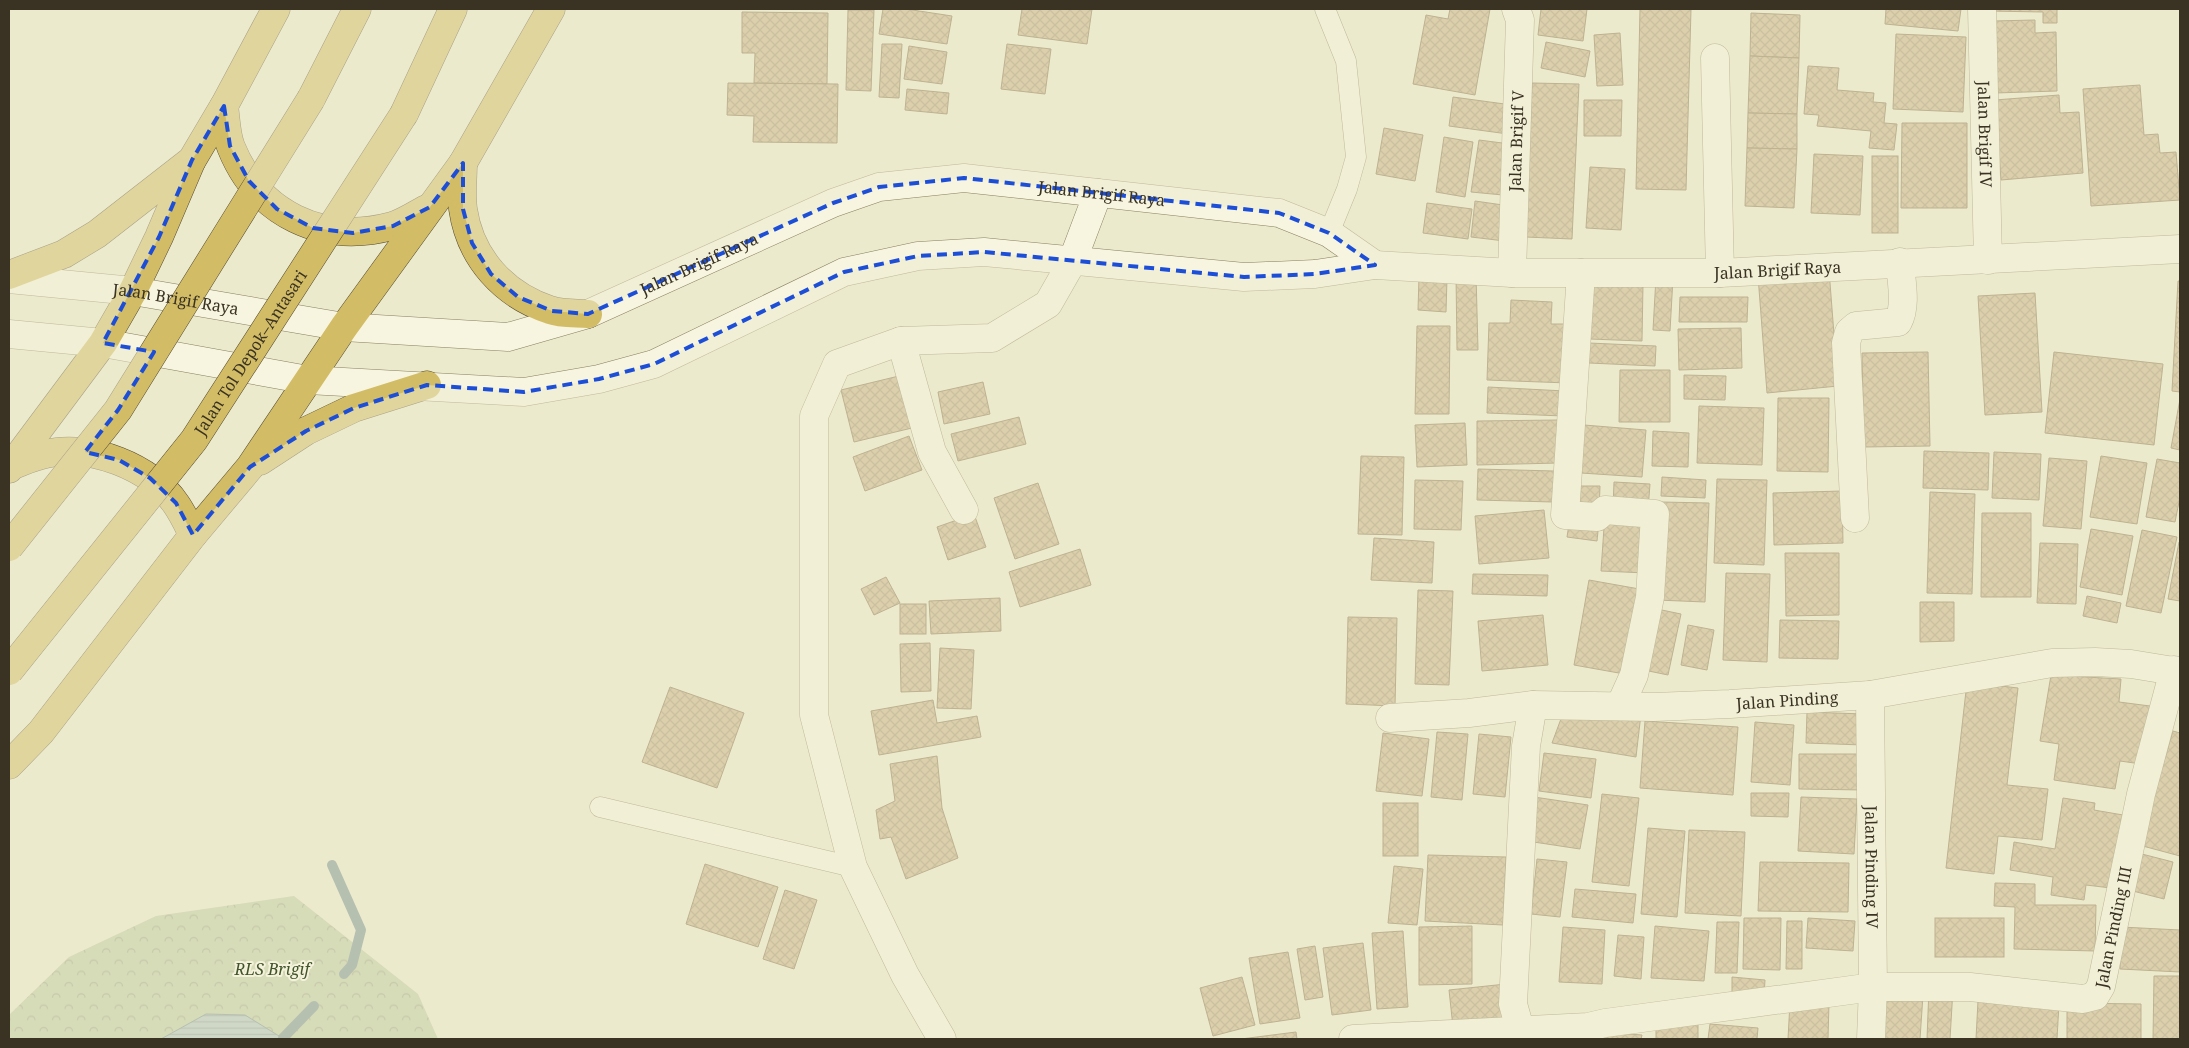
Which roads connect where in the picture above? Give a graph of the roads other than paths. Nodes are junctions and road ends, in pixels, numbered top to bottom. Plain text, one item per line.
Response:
1 (276, 9) edge
2 (356, 9) edge
3 (454, 9) edge
4 (551, 9) edge
5 (1325, 9) edge
6 (1516, 9) edge
7 (1982, 9) edge
8 (1715, 58) dead end
9 (224, 106) junction
10 (192, 160) junction
11 (463, 163) junction
12 (1098, 193) junction
13 (430, 208) junction
14 (1329, 233) junction
15 (2180, 249) edge
16 (1988, 260) junction
17 (1072, 262) junction
18 (1900, 262) junction
19 (1375, 265) junction
20 (1720, 272) junction
21 (1512, 273) junction
22 (1580, 273) junction
23 (9, 275) edge
24 (9, 279) edge
25 (133, 291) junction
26 (588, 314) junction
27 (344, 327) junction
28 (9, 334) edge
29 (901, 341) junction
30 (103, 343) junction
31 (308, 380) junction
32 (427, 385) junction
33 (11, 467) edge
34 (250, 467) junction
35 (964, 510) dead end
36 (1855, 518) dead end
37 (193, 535) junction
38 (9, 547) edge
39 (9, 671) edge
40 (2177, 671) edge
41 (1870, 695) junction
42 (1533, 705) junction
43 (1620, 706) junction
44 (1390, 718) dead end
45 (9, 765) edge
46 (600, 807) dead end
47 (853, 867) junction
48 (1873, 987) junction
49 (1520, 1029) junction
50 (1587, 1033) edge
51 (942, 1039) edge
52 (1353, 1039) edge
53 (1871, 1039) edge

1 - 9 highway
2 - 38 highway, bridge
3 - 39 highway, Jalan Tol Depok–Antasari, bridge
4 - 11 highway
5 - 14 lane
6 - 21 street, Jalan Brigif V
7 - 16 street, Jalan Brigif IV
8 - 20 street
9 - 10 highway
9 - 13 highway
10 - 23 highway
10 - 25 highway
11 - 13 highway
11 - 26 highway
12 - 14 street, Jalan Brigif Raya
12 - 17 street
12 - 26 street, Jalan Brigif Raya
13 - 27 highway
14 - 19 street, Jalan Brigif Raya
15 - 16 street, Jalan Brigif Raya
16 - 18 street, Jalan Brigif Raya
17 - 19 street, Jalan Brigif Raya
17 - 29 street
17 - 32 street, Jalan Brigif Raya
18 - 20 street, Jalan Brigif Raya
18 - 36 street
19 - 21 street, Jalan Brigif Raya
20 - 22 street, Jalan Brigif Raya
21 - 22 street, Jalan Brigif Raya
22 - 43 street
24 - 25 street, Jalan Brigif Raya
25 - 27 street, Jalan Brigif Raya
25 - 30 highway
26 - 27 street, Jalan Brigif Raya
27 - 31 highway
28 - 30 street, Jalan Brigif Raya
29 - 35 street
29 - 47 street
30 - 31 street, Jalan Brigif Raya
30 - 33 highway
31 - 32 street, Jalan Brigif Raya
31 - 34 highway
32 - 34 highway
33 - 37 highway
34 - 37 highway
37 - 45 highway
40 - 41 street, Jalan Pinding
40 - 48 street, Jalan Pinding III
41 - 43 street, Jalan Pinding
41 - 48 street, Jalan Pinding IV
42 - 43 street, Jalan Pinding
42 - 44 street, Jalan Pinding
42 - 49 street
46 - 47 lane
47 - 51 street
48 - 50 street
48 - 53 street, Jalan Pinding IV
49 - 50 street
49 - 52 street

